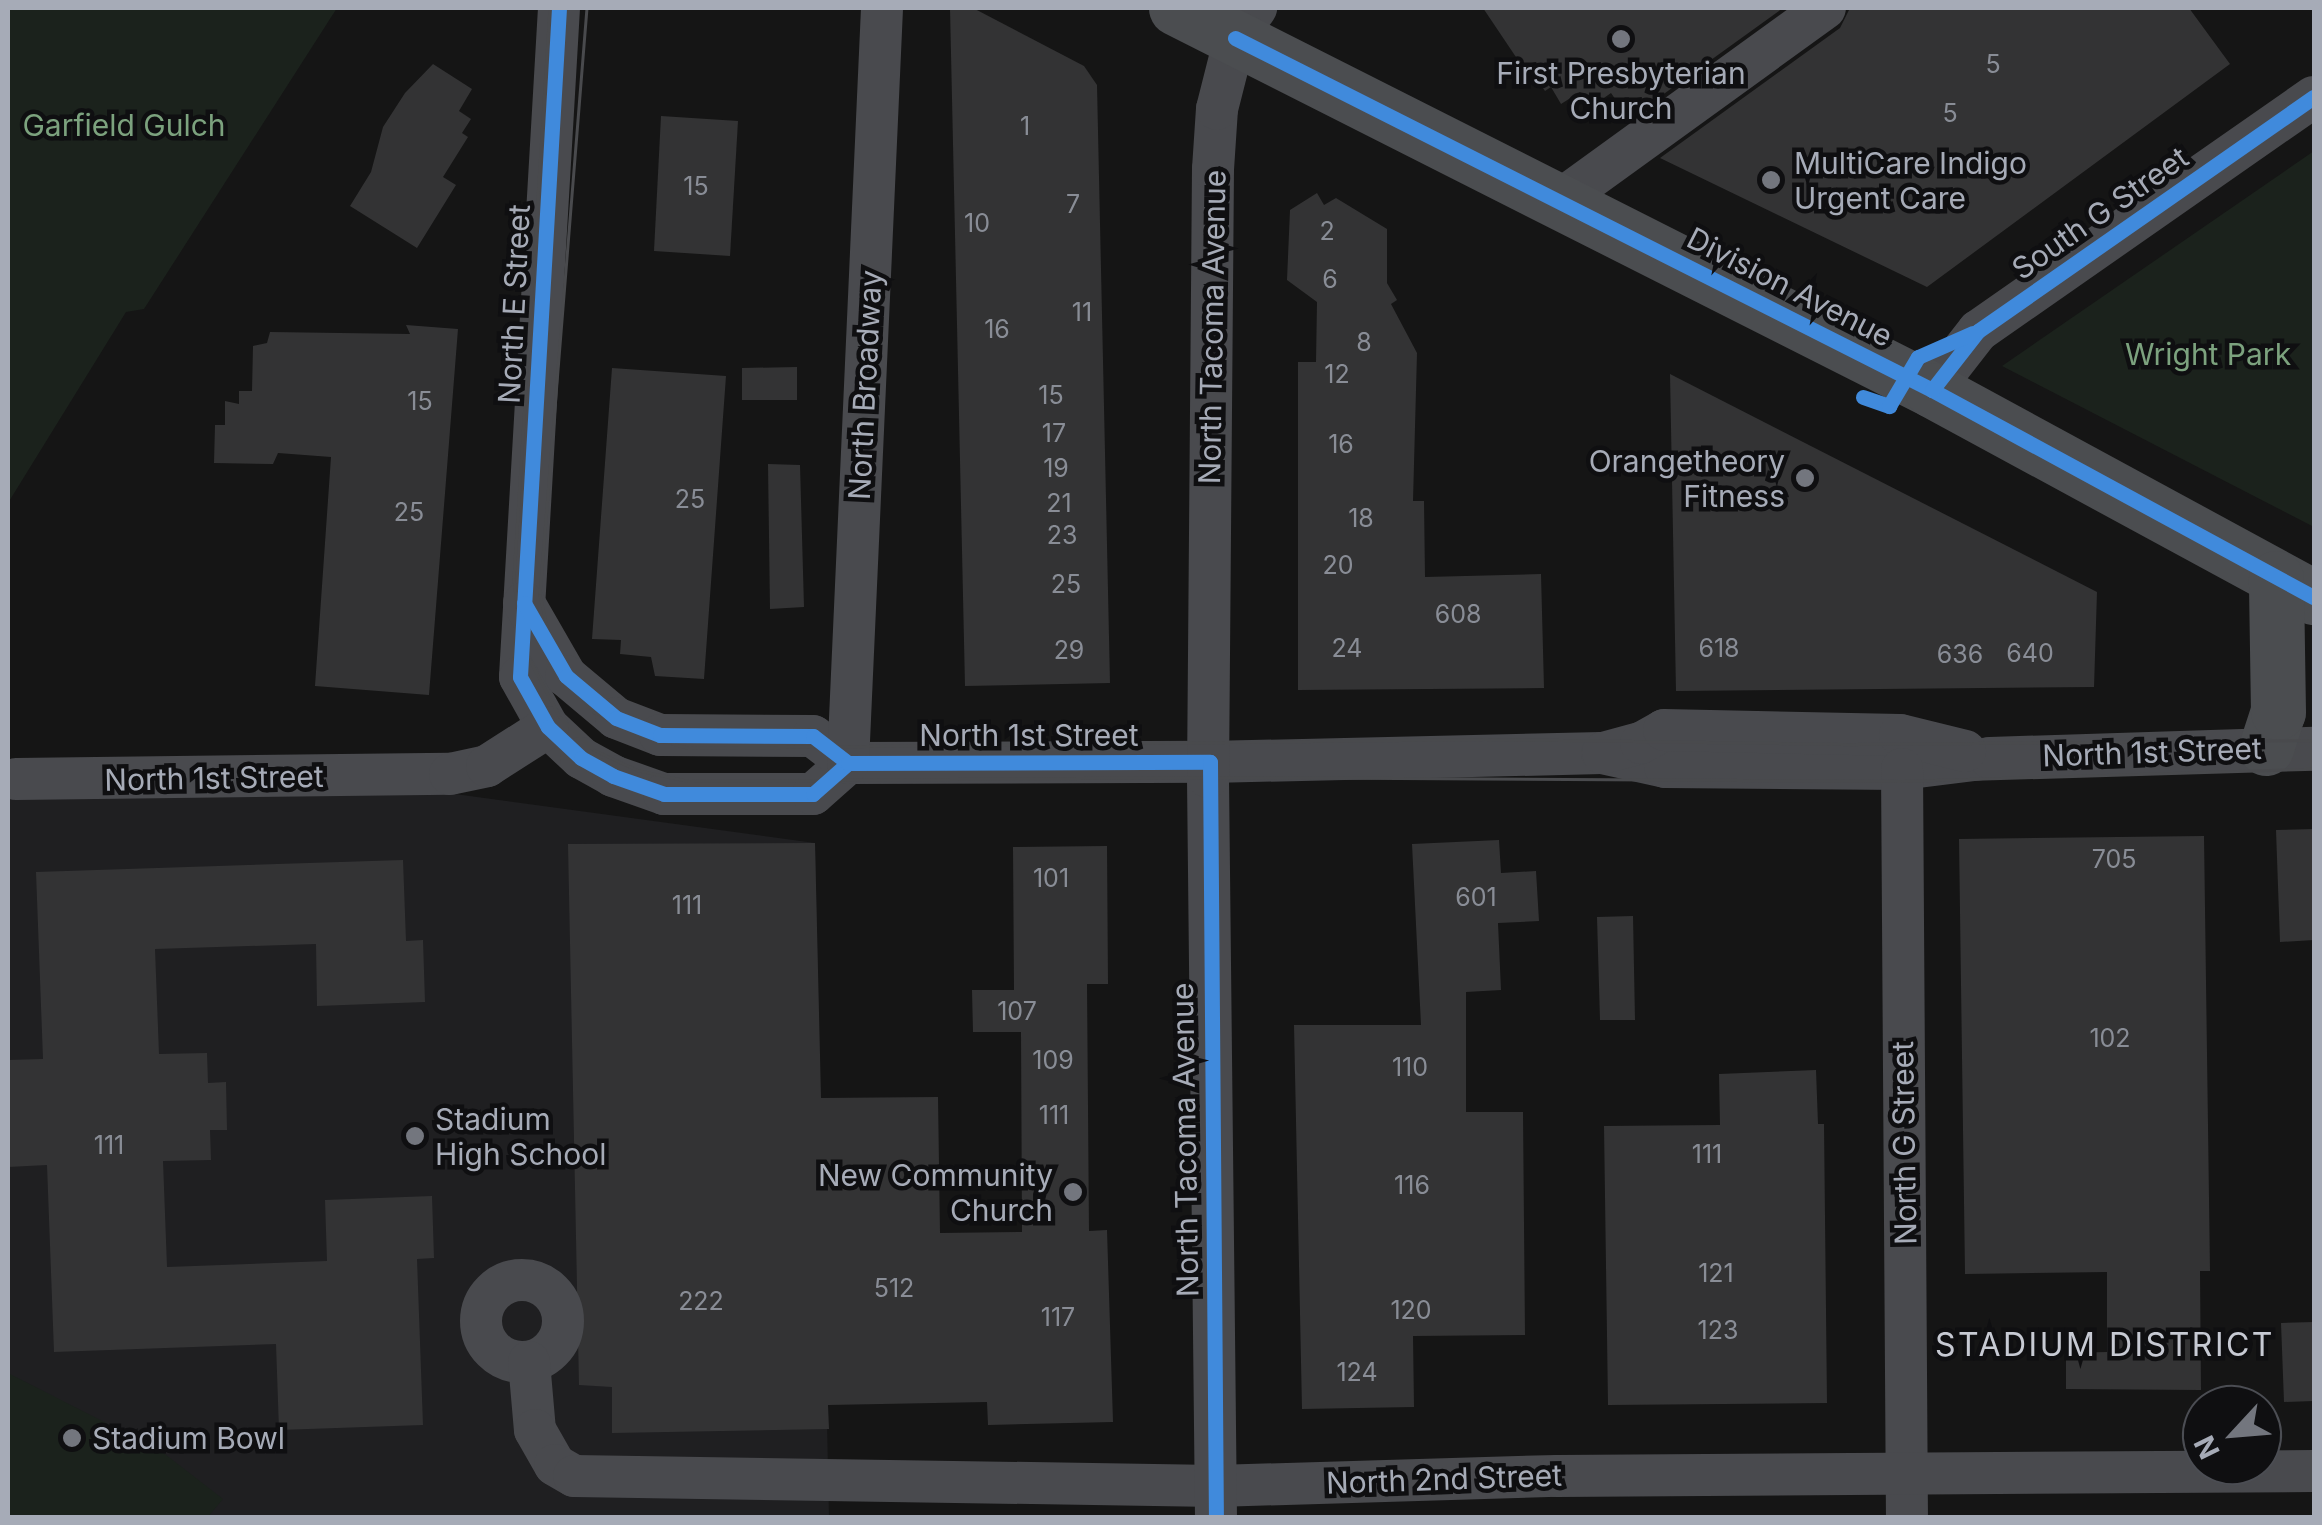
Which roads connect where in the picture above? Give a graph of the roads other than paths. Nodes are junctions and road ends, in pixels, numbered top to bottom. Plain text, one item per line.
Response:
1 (558, 8) edge
2 (882, 8) edge
3 (1176, 8) edge
4 (1825, 8) edge
5 (1246, 23) edge
6 (2314, 97) edge
7 (1560, 200) junction
8 (1932, 390) junction
9 (2295, 588) edge
10 (524, 603) junction
11 (548, 727) junction
12 (2290, 748) edge
13 (1602, 753) junction
14 (1990, 758) junction
15 (1210, 762) junction
16 (848, 763) junction
17 (1902, 769) junction
18 (16, 779) dead end
19 (529, 1362) dead end
20 (1907, 1472) junction
21 (2314, 1472) edge
22 (1216, 1502) edge
23 (1907, 1518) edge

1 - 10 street, North E Street
2 - 16 street, North Broadway
3 - 5 main road, Division Avenue
4 - 7 street
5 - 7 main road, Division Avenue
5 - 15 street, North Tacoma Avenue
6 - 8 street, South G Street
7 - 8 main road, Division Avenue
8 - 9 main road, Division Avenue
9 - 12 main road
10 - 11 street, North E Street
10 - 16 street
11 - 16 street
11 - 18 street, North 1st Street
12 - 14 street, North 1st Street
13 - 14 street, North 1st Street
13 - 15 street, North 1st Street
13 - 17 street, North 1st Street
14 - 17 street, North 1st Street
15 - 16 street, North 1st Street
15 - 22 street, North Tacoma Avenue
17 - 20 street, North G Street
19 - 22 street, North 2nd Street
20 - 21 street, North 2nd Street
20 - 22 street, North 2nd Street
20 - 23 street, North G Street

